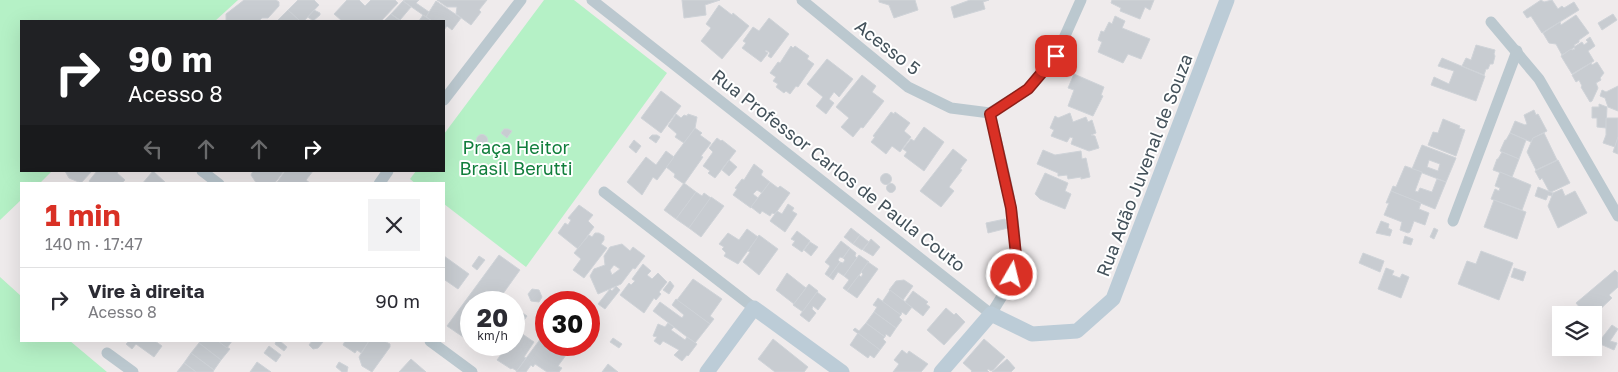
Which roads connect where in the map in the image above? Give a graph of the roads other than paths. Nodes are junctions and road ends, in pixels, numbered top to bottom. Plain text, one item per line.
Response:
1 (521, 0) edge
2 (592, 0) edge
3 (802, 0) edge
4 (1081, 0) edge
5 (1227, 0) edge
6 (1491, 22) dead end
7 (1517, 51) junction
8 (445, 99) edge
9 (990, 114) junction
10 (203, 172) edge
11 (216, 182) edge
12 (604, 192) dead end
13 (1618, 216) edge
14 (1453, 221) dead end
15 (754, 308) junction
16 (991, 314) junction
17 (1077, 331) joint
18 (431, 342) edge
19 (107, 353) dead end
20 (133, 372) edge
21 (472, 372) edge
22 (707, 372) edge
23 (842, 372) edge
24 (941, 372) edge

1 - 8 street
2 - 16 street, Rua Professor Carlos de Paula Couto
3 - 9 street, Acesso 5
4 - 9 street
5 - 17 street, Rua Adão Juvenal de Souza
6 - 7 street
7 - 13 street
7 - 14 street
9 - 16 street
10 - 11 street
12 - 15 street
15 - 22 street
15 - 23 street
16 - 17 street, Rua Professor Carlos de Paula Couto
16 - 24 street
18 - 21 street
19 - 20 street

